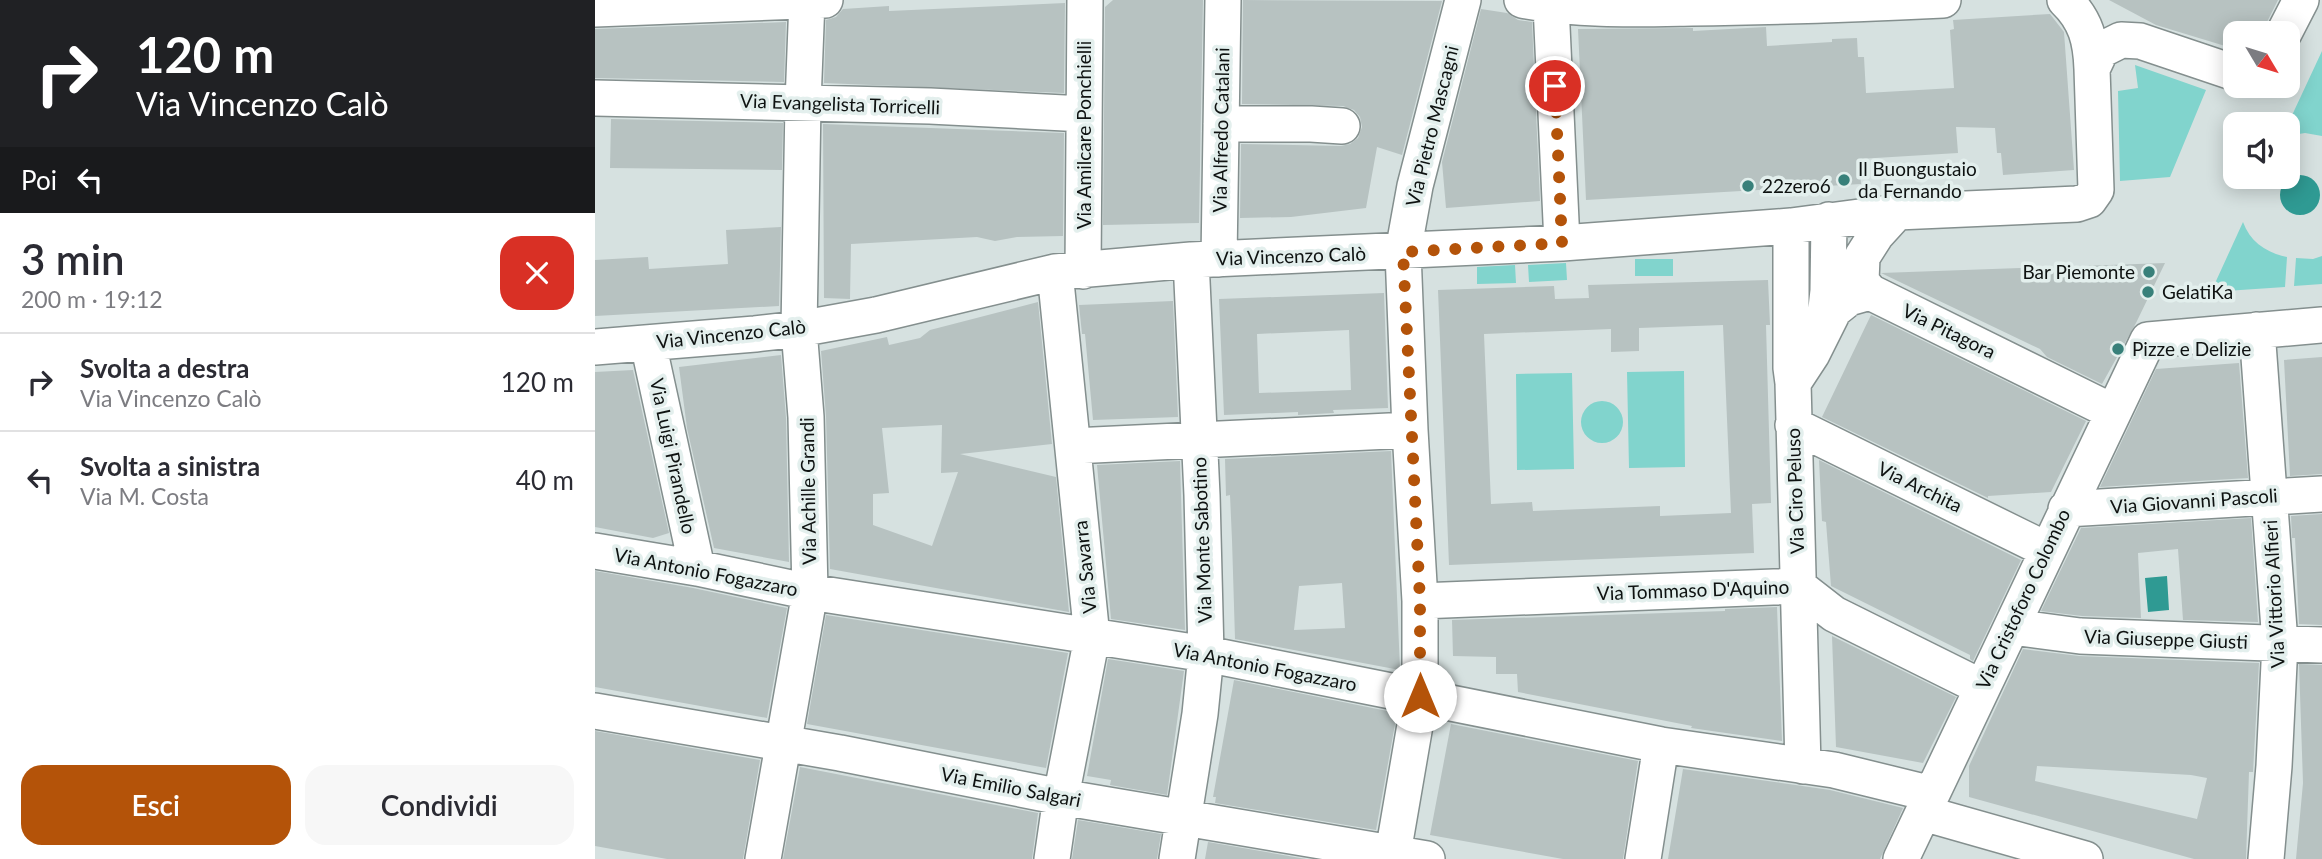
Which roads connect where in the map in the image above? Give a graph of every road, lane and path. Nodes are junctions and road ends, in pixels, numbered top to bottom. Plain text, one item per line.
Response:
1 (813, 0) edge
2 (1085, 0) edge
3 (1223, 0) edge
4 (1463, 0) edge
5 (1943, 0) edge
6 (2065, 0) edge
7 (2301, 0) edge
8 (1537, 3) edge
9 (1655, 5) edge
10 (595, 9) edge
11 (2290, 21) edge
12 (2092, 69) junction
13 (2223, 69) edge
14 (595, 98) edge
15 (803, 103) junction
16 (1084, 114) junction
17 (1221, 124) junction
18 (1342, 126) dead end
19 (1896, 212) junction
20 (1829, 220) junction
21 (1791, 226) junction
22 (1562, 243) junction
23 (1403, 252) junction
24 (1205, 260) junction
25 (1069, 272) junction
26 (1870, 292) junction
27 (2322, 324) edge
28 (1824, 326) junction
29 (799, 328) junction
30 (2257, 330) junction
31 (648, 343) junction
32 (595, 347) edge
33 (1793, 383) junction
34 (2113, 412) junction
35 (1793, 425) junction
36 (1410, 430) junction
37 (1199, 440) junction
38 (1073, 446) junction
39 (2322, 494) edge
40 (2269, 496) junction
41 (2066, 509) junction
42 (2047, 550) junction
43 (595, 551) edge
44 (697, 568) junction
45 (1798, 586) junction
46 (810, 592) junction
47 (1420, 601) junction
48 (2012, 627) junction
49 (1092, 637) junction
50 (2280, 643) junction
51 (2322, 645) edge
52 (1206, 654) junction
53 (1981, 687) junction
54 (1420, 696) junction
55 (595, 712) edge
56 (784, 744) junction
57 (1661, 745) junction
58 (1803, 766) junction
59 (1061, 797) junction
60 (1927, 804) junction
61 (1183, 817) junction
62 (1392, 856) edge
63 (763, 859) edge
64 (1052, 859) edge
65 (1177, 859) edge
66 (1426, 859) edge
67 (1643, 859) edge
68 (1901, 859) edge
69 (2085, 859) edge
70 (2266, 859) edge

1 - 10 street
1 - 15 street, Via Achille Grandi
2 - 16 street, Via Amilcare Ponchielli
3 - 17 street, Via Alfredo Catalani
4 - 23 street, Via Pietro Mascagni
5 - 9 street
6 - 12 street
7 - 11 street
8 - 9 street
8 - 22 street
12 - 13 street
12 - 19 street, Via Vincenzo Calò
14 - 15 street, Via Evangelista Torricelli
15 - 16 street, Via Evangelista Torricelli
15 - 29 street, Via Achille Grandi
16 - 25 street, Via Amilcare Ponchielli
17 - 18 street
17 - 24 street, Via Alfredo Catalani
19 - 20 street, Via Vincenzo Calò
19 - 26 street
20 - 21 street, Via Vincenzo Calò
20 - 28 street
21 - 22 street, Via Vincenzo Calò
21 - 33 street, Via Ciro Peluso
22 - 23 street, Via Vincenzo Calò
23 - 24 street, Via Vincenzo Calò
23 - 36 street, Via Pietro Mascagni
24 - 25 street, Via Vincenzo Calò
24 - 37 street, Via Monte Sabotino
25 - 29 street, Via Vincenzo Calò
25 - 38 street, Via Savarra
26 - 28 street
26 - 34 street, Via Pitagora
27 - 30 street
28 - 33 street
29 - 31 street, Via Vincenzo Calò
29 - 46 street, Via Achille Grandi
30 - 34 street, Via Cristoforo Colombo
30 - 40 street, Via Vittorio Alfieri
31 - 32 street, Via Vincenzo Calò
31 - 44 street, Via Luigi Pirandello
33 - 35 street, Via Ciro Peluso
34 - 41 street, Via Cristoforo Colombo
35 - 42 street, Via Archita
35 - 45 street, Via Ciro Peluso
36 - 37 street
36 - 47 street, Via Pietro Mascagni
37 - 38 street
37 - 52 street, Via Monte Sabotino
38 - 49 street, Via Savarra
39 - 40 street, Via Giovanni Pascoli
40 - 41 street, Via Giovanni Pascoli
40 - 50 street, Via Vittorio Alfieri
41 - 42 street, Via Cristoforo Colombo
42 - 48 street, Via Cristoforo Colombo
43 - 44 street, Via Antonio Fogazzaro
44 - 46 street, Via Antonio Fogazzaro
45 - 47 street, Via Tommaso D'Aquino
45 - 53 street, Via Tommaso D'Aquino
45 - 58 street, Via Ciro Peluso
46 - 49 street, Via Antonio Fogazzaro
46 - 56 street, Via Achille Grandi
47 - 54 street, Via Pietro Mascagni
48 - 50 street, Via Giuseppe Giusti
48 - 53 street, Via Cristoforo Colombo
49 - 52 street, Via Antonio Fogazzaro
49 - 59 street, Via Savarra
50 - 51 street, Via Giuseppe Giusti
50 - 70 street, Via Vittorio Alfieri
52 - 54 street, Via Antonio Fogazzaro
52 - 61 street, Via Monte Sabotino
53 - 60 street, Via Cristoforo Colombo
54 - 57 street, Via Antonio Fogazzaro
54 - 62 street, Via Pietro Mascagni
55 - 56 street, Via Emilio Salgari
56 - 59 street, Via Emilio Salgari
56 - 63 street, Via Achille Grandi
57 - 58 street, Via Antonio Fogazzaro
57 - 67 street
58 - 60 street, Via Antonio Fogazzaro
59 - 61 street, Via Emilio Salgari
59 - 64 street, Via Savarra
60 - 68 street, Via Cristoforo Colombo
60 - 69 street, Via Antonio Fogazzaro
61 - 62 street, Via Emilio Salgari
61 - 65 street, Via Monte Sabotino
62 - 66 street, Via Emilio Salgari

